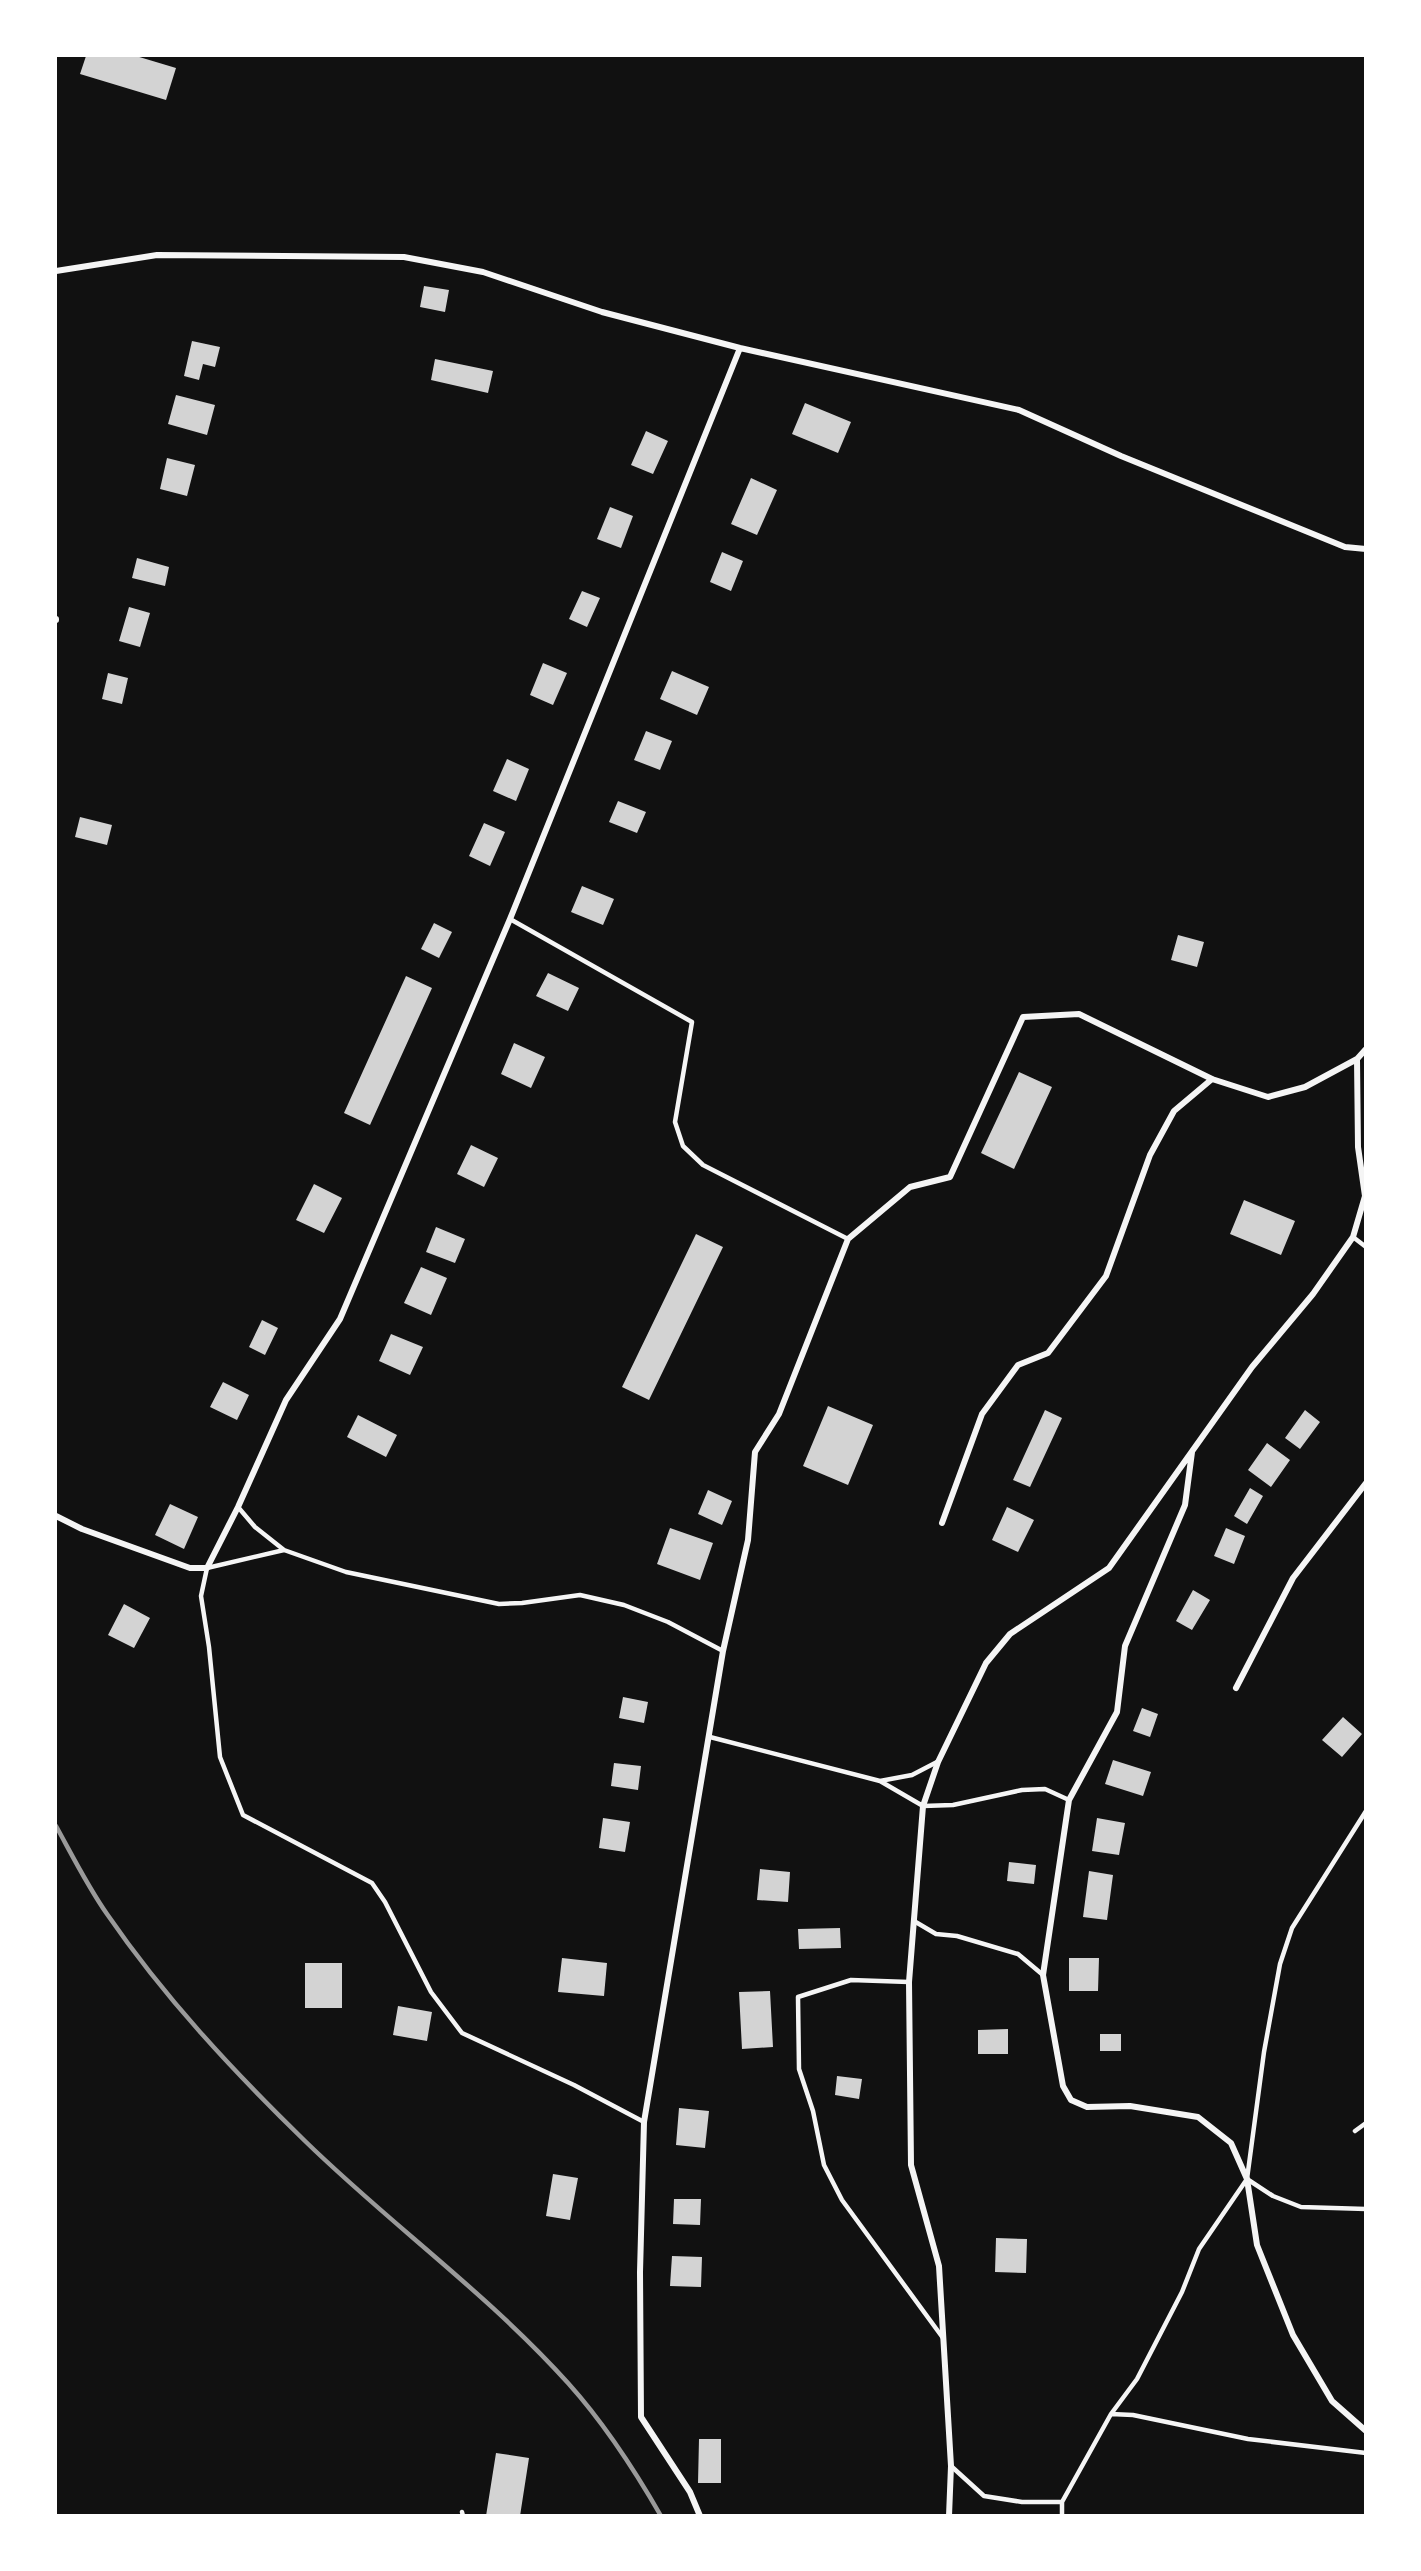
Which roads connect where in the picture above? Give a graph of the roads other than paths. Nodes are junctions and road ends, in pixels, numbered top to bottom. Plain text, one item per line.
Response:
1 (56, 271) edge
2 (740, 348) junction
3 (1365, 549) edge
4 (510, 919) junction
5 (1365, 1049) edge
6 (1357, 1059) junction
7 (1212, 1079) junction
8 (1365, 1196) edge
9 (1353, 1237) junction
10 (848, 1239) junction
11 (1365, 1247) edge
12 (1192, 1450) junction
13 (1365, 1483) edge
14 (238, 1507) junction
15 (56, 1516) edge
16 (942, 1522) dead end
17 (284, 1550) junction
18 (207, 1568) junction
19 (723, 1651) junction
20 (1236, 1688) dead end
21 (710, 1737) junction
22 (938, 1762) junction
23 (880, 1781) junction
24 (1069, 1800) junction
25 (923, 1806) junction
26 (1365, 1811) edge
27 (914, 1921) junction
28 (1042, 1975) junction
29 (909, 1982) junction
30 (644, 2122) junction
31 (1365, 2123) edge
32 (1355, 2132) dead end
33 (1247, 2179) junction
34 (1365, 2209) edge
35 (944, 2340) junction
36 (1111, 2414) junction
37 (1365, 2431) edge
38 (1365, 2453) edge
39 (951, 2466) junction
40 (1062, 2502) junction
41 (700, 2516) edge
42 (949, 2516) edge
43 (1062, 2516) edge

1 - 2 street
2 - 3 street
2 - 4 street
4 - 10 lane
4 - 14 street
5 - 6 street
6 - 7 street
6 - 8 street
7 - 10 street
7 - 16 street
8 - 9 street
9 - 11 lane
9 - 12 street
10 - 19 street
12 - 22 street
12 - 24 street
13 - 20 street
14 - 17 lane
14 - 18 street
15 - 18 street
17 - 18 lane
17 - 19 lane
18 - 30 lane
19 - 21 street
21 - 23 lane
21 - 30 street
22 - 23 lane
22 - 25 street
23 - 25 lane
24 - 25 lane
24 - 28 street
25 - 27 street
26 - 33 lane
27 - 28 lane
27 - 29 street
28 - 33 street
29 - 35 street
29 - 35 lane
30 - 41 street
31 - 32 lane
33 - 34 lane
33 - 36 lane
33 - 37 street
35 - 39 street
36 - 38 lane
36 - 40 lane
39 - 40 lane
39 - 42 street
40 - 43 lane

